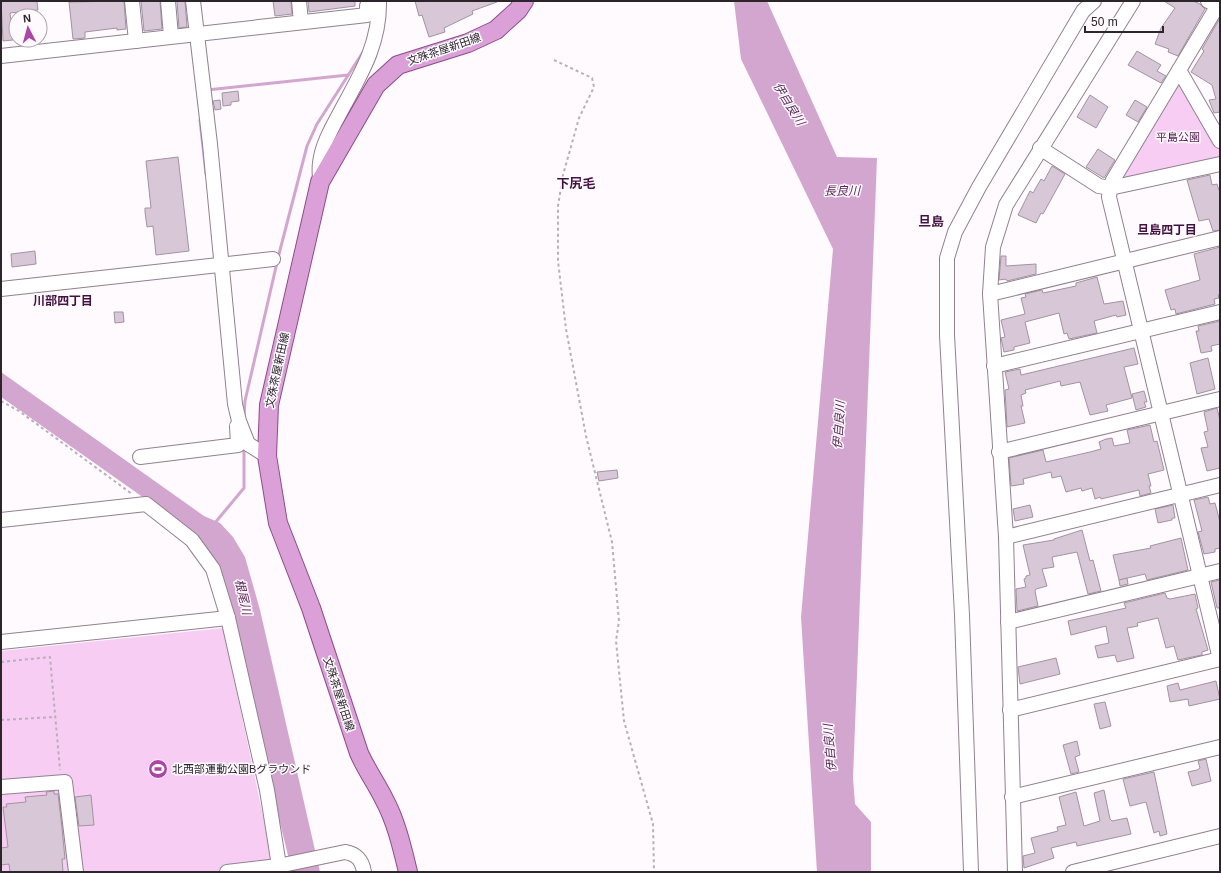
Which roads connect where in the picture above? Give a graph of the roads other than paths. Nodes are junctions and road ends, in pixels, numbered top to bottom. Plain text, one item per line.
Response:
1 (132, 1) edge
2 (168, 1) edge
3 (193, 1) edge
4 (299, 1) edge
5 (369, 1) edge
6 (379, 1) edge
7 (524, 1) edge
8 (1094, 1) edge
9 (1132, 1) edge
10 (1208, 1) edge
11 (301, 22) junction
12 (196, 34) junction
13 (171, 36) junction
14 (136, 41) junction
15 (1, 56) edge
16 (1179, 70) junction
17 (1220, 141) edge
18 (1040, 148) junction
19 (1220, 164) edge
20 (320, 182) junction
21 (1110, 188) junction
22 (1220, 238) edge
23 (273, 259) dead end
24 (1123, 262) junction
25 (222, 265) junction
26 (1, 289) edge
27 (990, 294) junction
28 (1220, 312) edge
29 (1140, 331) junction
30 (994, 366) junction
31 (1220, 399) edge
32 (236, 404) junction
33 (1161, 412) junction
34 (999, 452) junction
35 (267, 456) junction
36 (140, 457) dead end
37 (1220, 485) edge
38 (1180, 495) junction
39 (1, 520) edge
40 (1006, 537) junction
41 (1220, 571) edge
42 (1199, 576) junction
43 (228, 618) junction
44 (1008, 622) junction
45 (1, 642) edge
46 (1220, 659) edge
47 (1010, 710) junction
48 (1220, 747) edge
49 (1, 787) edge
50 (1012, 797) junction
51 (1220, 836) edge
52 (279, 869) edge
53 (76, 872) edge
54 (227, 872) edge
55 (364, 872) edge
56 (408, 872) edge
57 (970, 872) edge
58 (1015, 872) edge
59 (1073, 872) edge

1 - 14 street
2 - 13 street
3 - 12 street
4 - 11 street
5 - 11 street
6 - 20 street
7 - 20 main road, 文殊茶屋新田線
8 - 57 street
9 - 18 street
10 - 16 street
11 - 12 street
12 - 13 street
12 - 25 street
13 - 14 street
14 - 15 street
16 - 17 street
16 - 21 street
18 - 21 street
18 - 27 street
19 - 21 street
20 - 35 main road, 文殊茶屋新田線
21 - 24 street
22 - 24 street
23 - 25 street
24 - 27 street
24 - 29 street
25 - 26 street
25 - 32 street
27 - 30 street
28 - 29 street
29 - 30 street
29 - 33 street
30 - 34 street
31 - 33 street
32 - 35 street
32 - 36 street
33 - 34 street
33 - 38 street
34 - 40 street
35 - 56 main road, 文殊茶屋新田線
37 - 38 street
38 - 40 street
38 - 42 street
39 - 43 street
40 - 44 street
41 - 42 street
42 - 44 street
42 - 46 street
43 - 45 street
43 - 52 street
44 - 47 street
46 - 47 street
47 - 50 street
48 - 50 street
49 - 53 street
50 - 58 street
51 - 59 street
52 - 54 street
52 - 55 street

